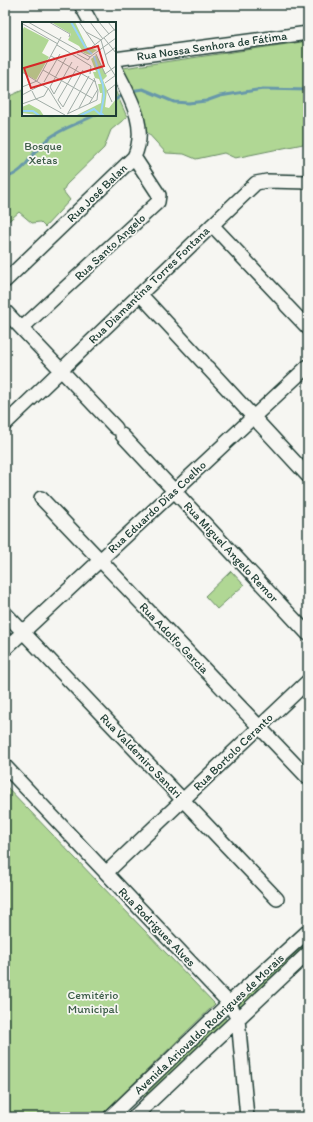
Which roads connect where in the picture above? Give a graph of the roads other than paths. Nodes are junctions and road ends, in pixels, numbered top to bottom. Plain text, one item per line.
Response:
1 (81, 5) edge
2 (90, 22) edge
3 (308, 33) edge
4 (116, 59) edge
5 (116, 70) edge
6 (134, 157) junction
7 (308, 182) edge
8 (212, 225) junction
9 (5, 281) edge
10 (140, 294) junction
11 (5, 311) edge
12 (22, 328) junction
13 (308, 328) edge
14 (308, 366) edge
15 (61, 371) junction
16 (253, 417) junction
17 (5, 424) edge
18 (308, 476) edge
19 (174, 491) junction
20 (40, 498) dead end
21 (100, 560) junction
22 (5, 613) edge
23 (23, 632) junction
24 (308, 634) edge
25 (5, 649) edge
26 (308, 681) edge
27 (259, 727) junction
28 (5, 766) edge
29 (308, 778) edge
30 (183, 799) junction
31 (106, 873) junction
32 (277, 899) dead end
33 (308, 931) edge
34 (308, 953) edge
35 (229, 1003) junction
36 (238, 1019) junction
37 (132, 1097) junction
38 (140, 1114) edge
39 (110, 1117) edge
40 (247, 1117) edge

1 - 2 street
3 - 4 street, Rua Nossa Senhora de Fátima
5 - 6 street, Rua José Balan
6 - 9 street, Rua José Balan
6 - 12 street, Rua Santo Angelo
7 - 8 street, Rua Diamantina Torres Fontana
8 - 10 street, Rua Diamantina Torres Fontana
8 - 13 street
10 - 15 street, Rua Diamantina Torres Fontana
10 - 16 street
11 - 12 street, Rua Miguel Angelo Remor
12 - 15 street, Rua Miguel Angelo Remor
14 - 16 street, Rua Eduardo Dias Coelho
15 - 17 street, Rua Diamantina Torres Fontana
15 - 19 street, Rua Miguel Angelo Remor
16 - 18 street
16 - 19 street, Rua Eduardo Dias Coelho
19 - 21 street, Rua Eduardo Dias Coelho
19 - 24 street, Rua Miguel Angelo Remor
20 - 21 street, Rua Adolfo Garcia
21 - 23 street, Rua Eduardo Dias Coelho
21 - 27 street, Rua Adolfo Garcia
22 - 23 street, Rua Valdemiro Sandri
23 - 25 street, Rua Eduardo Dias Coelho
23 - 30 street, Rua Valdemiro Sandri
26 - 27 street, Rua Bortolo Ceranto
27 - 29 street, Rua Adolfo Garcia
27 - 30 street, Rua Bortolo Ceranto
28 - 31 street, Rua Rodrigues Alves
30 - 31 street, Rua Bortolo Ceranto
30 - 32 street, Rua Valdemiro Sandri
31 - 35 street, Rua Rodrigues Alves
33 - 35 street, Avenida Ariovaldo Rodrigues de Morais
34 - 36 street, Avenida Ariovaldo Rodrigues de Morais
35 - 36 street, Rua Rodrigues Alves
35 - 37 street, Avenida Ariovaldo Rodrigues de Morais
36 - 38 street, Avenida Ariovaldo Rodrigues de Morais
36 - 40 street, Rua Rodrigues Alves
37 - 38 street
37 - 39 street, Avenida Ariovaldo Rodrigues de Morais

